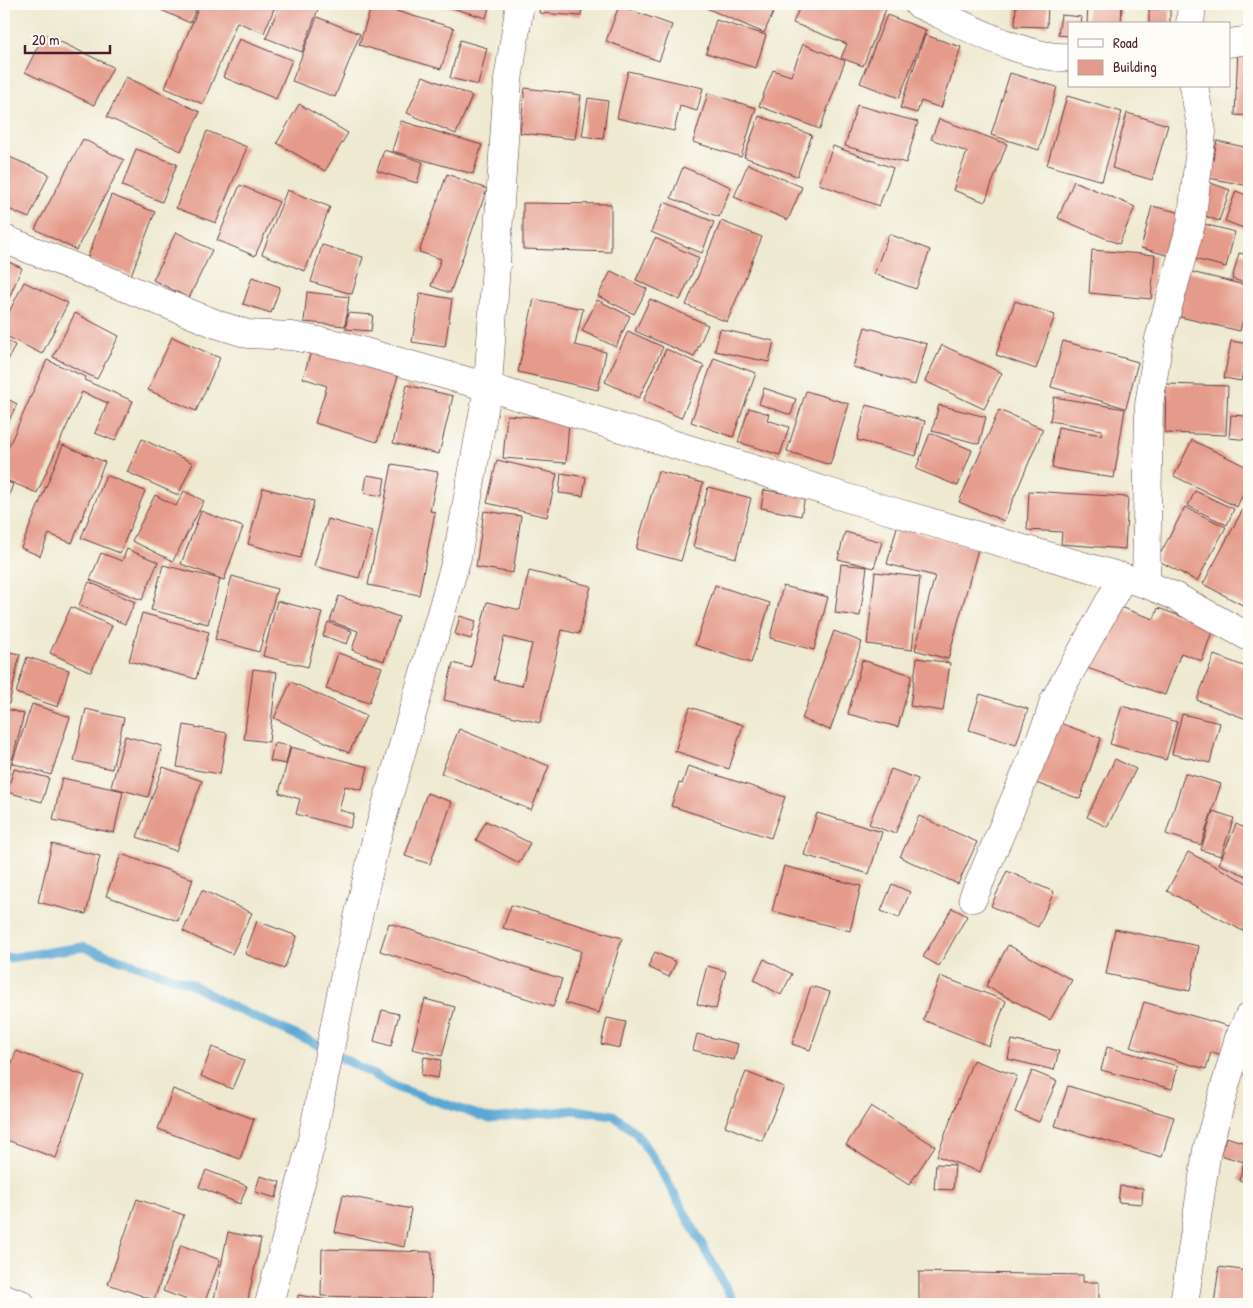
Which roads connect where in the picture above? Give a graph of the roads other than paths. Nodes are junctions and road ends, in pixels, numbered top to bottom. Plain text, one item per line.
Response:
1 (520, 4) edge
2 (918, 4) edge
3 (1192, 4) edge
4 (1190, 22) edge
5 (1249, 40) edge
6 (1230, 42) edge
7 (1068, 57) edge
8 (1194, 88) edge
9 (4, 239) edge
10 (488, 387) junction
11 (1135, 581) junction
12 (1249, 637) edge
13 (973, 898) dead end
14 (1249, 1016) edge
15 (4, 1298) edge
16 (21, 1304) edge
17 (269, 1304) edge
18 (1184, 1304) edge

1 - 10 street
2 - 7 street
3 - 4 street
5 - 6 street
8 - 11 street
9 - 10 street
10 - 11 street
10 - 17 street
11 - 12 street
11 - 13 street
14 - 18 street
15 - 16 street

